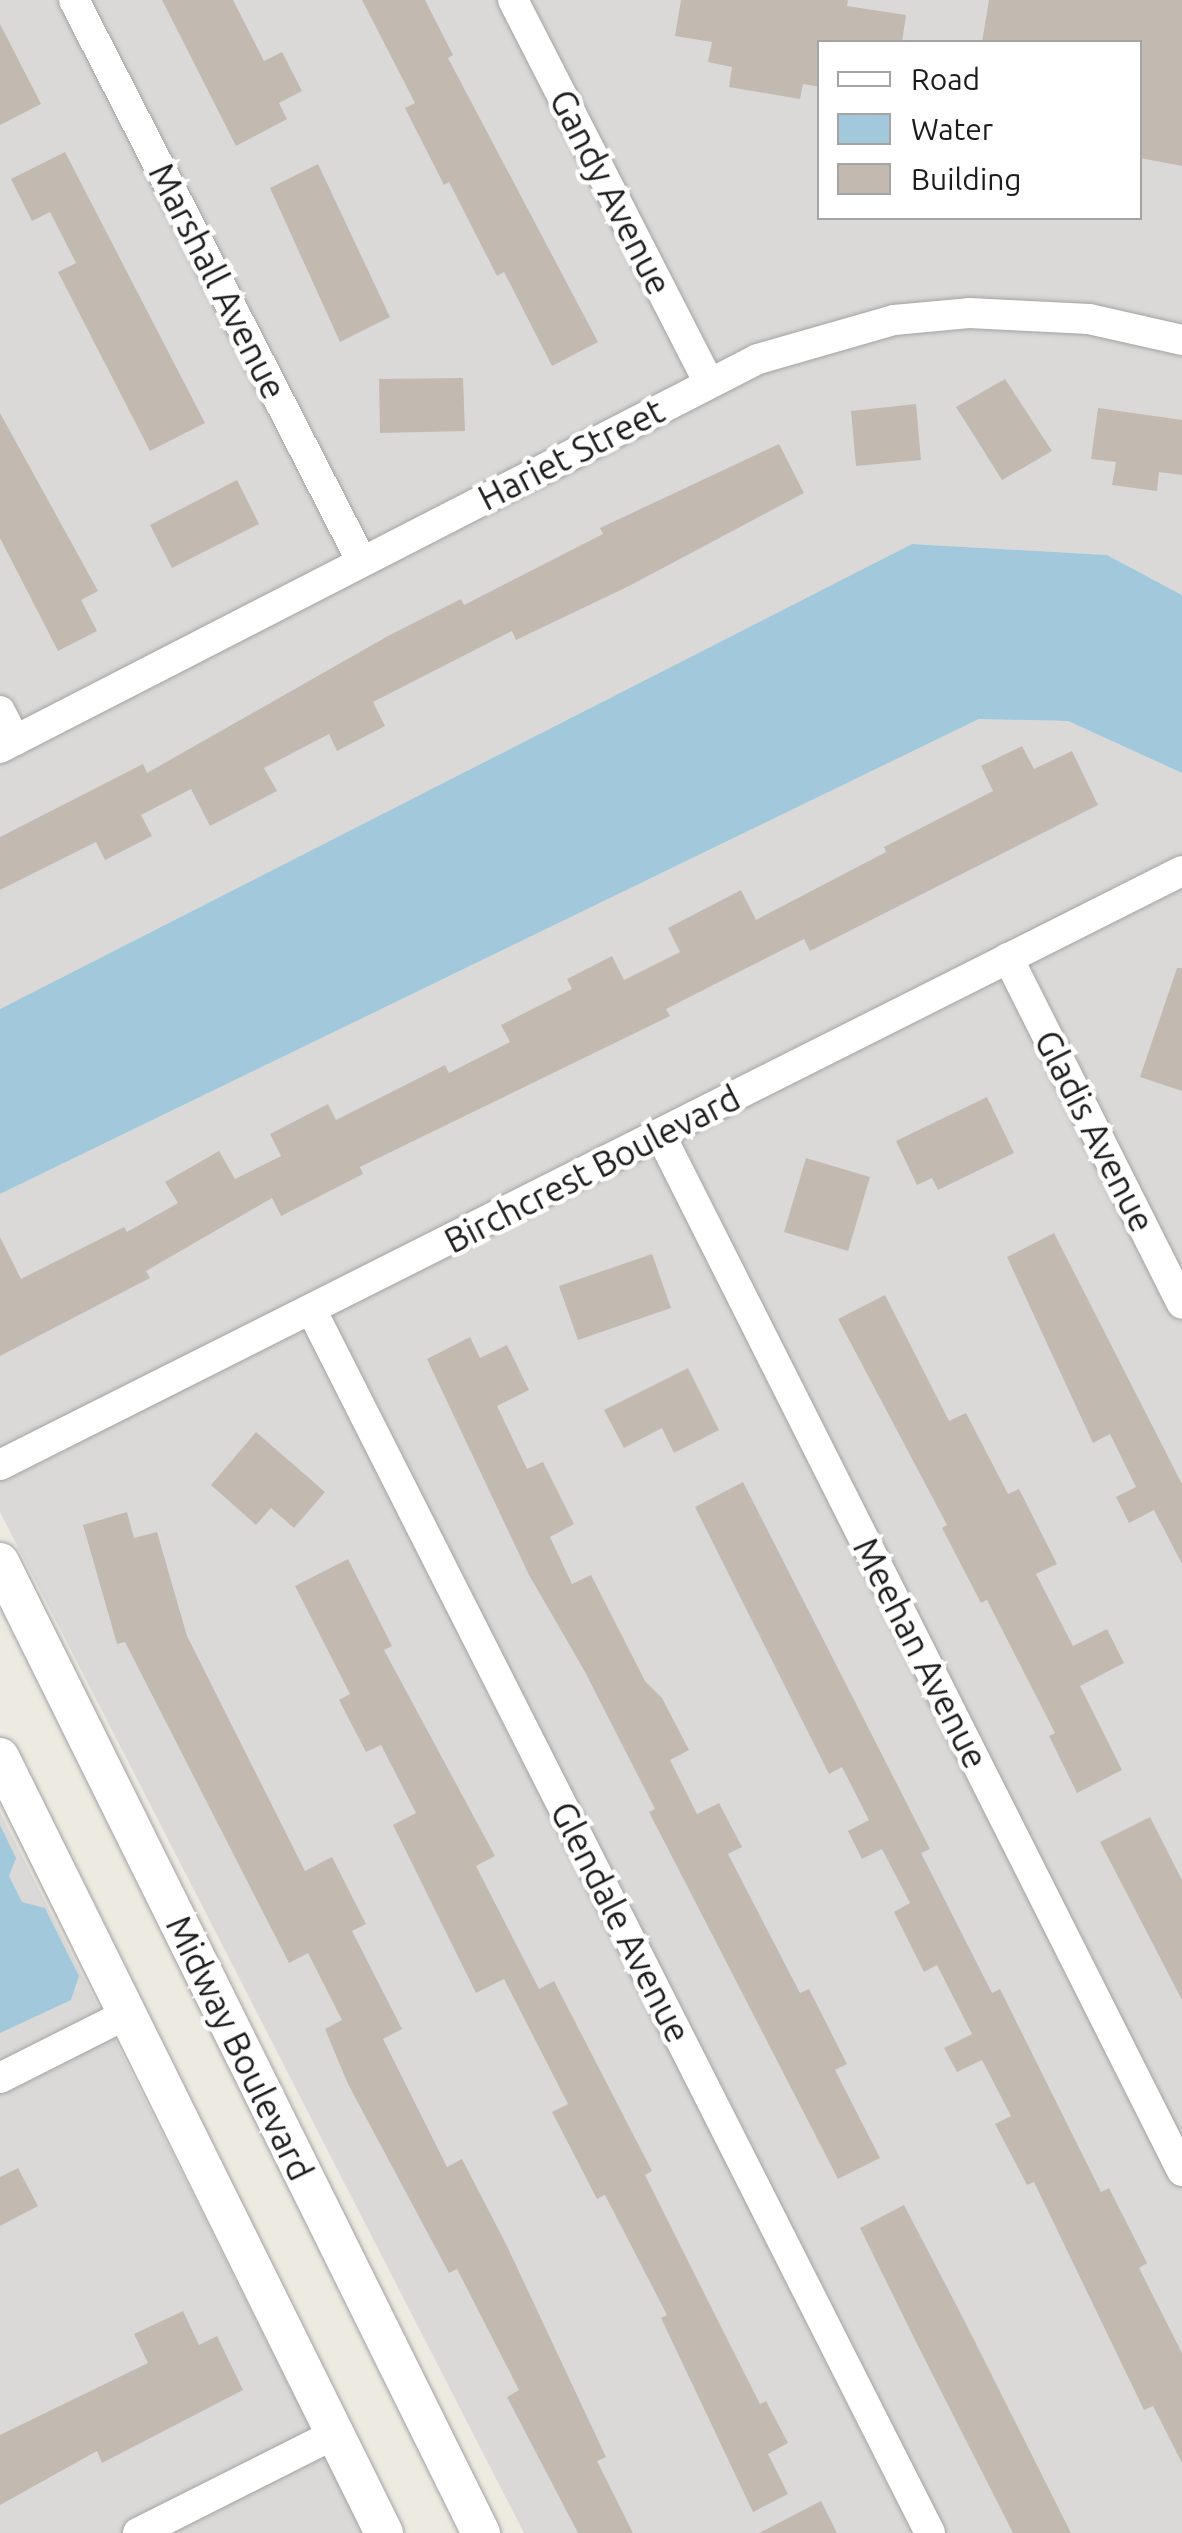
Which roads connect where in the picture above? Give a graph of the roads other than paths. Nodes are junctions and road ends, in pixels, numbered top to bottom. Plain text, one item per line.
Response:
1 (74, 0) edge
2 (513, 0) edge
3 (1182, 340) edge
4 (709, 383) junction
5 (362, 562) junction
6 (0, 711) edge
7 (8, 744) edge
8 (1182, 870) edge
9 (1008, 958) junction
10 (660, 1134) junction
11 (1182, 1304) edge
12 (312, 1310) junction
13 (0, 1465) edge
14 (0, 1562) edge
15 (0, 1757) edge
16 (127, 2014) junction
17 (0, 2078) edge
18 (1182, 2172) edge
19 (335, 2434) junction
20 (138, 2533) edge
21 (384, 2533) edge
22 (482, 2533) edge
23 (930, 2533) edge

1 - 5 street, Marshall Avenue
2 - 4 street, Gandy Avenue
3 - 4 street, Hariet Street
4 - 5 street, Hariet Street
5 - 7 street, Hariet Street
6 - 7 street
8 - 9 street, Birchcrest Boulevard
9 - 10 street, Birchcrest Boulevard
9 - 11 street, Gladis Avenue
10 - 12 street, Birchcrest Boulevard
10 - 18 street, Meehan Avenue
12 - 13 street, Birchcrest Boulevard
12 - 23 street, Glendale Avenue
14 - 22 street, Midway Boulevard
15 - 16 street
16 - 17 street
16 - 19 street
19 - 20 street
19 - 21 street

